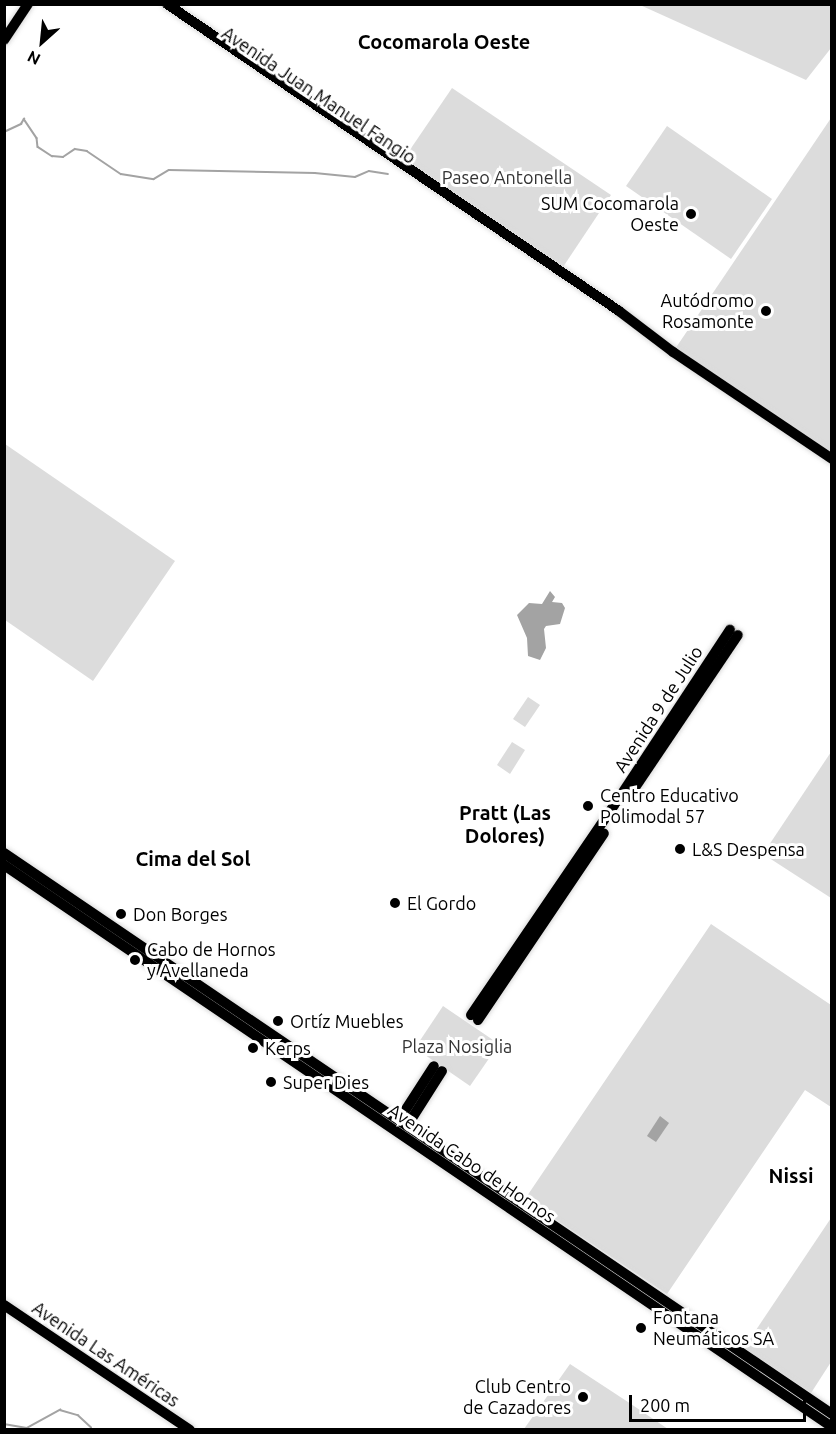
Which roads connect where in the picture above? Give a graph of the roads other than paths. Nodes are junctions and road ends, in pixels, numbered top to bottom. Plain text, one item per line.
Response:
1 (28, 4) edge
2 (156, 4) edge
3 (167, 4) edge
4 (4, 39) edge
5 (486, 224) junction
6 (831, 459) edge
7 (734, 632) dead end
8 (4, 853) edge
9 (4, 865) edge
10 (474, 1017) dead end
11 (438, 1068) dead end
12 (403, 1123) junction
13 (4, 1305) edge
14 (831, 1414) edge
15 (831, 1427) edge
16 (190, 1430) edge

1 - 4 main road
2 - 5 main road, Avenida Juan Manuel Fangio
3 - 5 main road, Avenida Juan Manuel Fangio
5 - 6 main road, Avenida Juan Manuel Fangio
7 - 10 main road, Avenida 9 de Julio
8 - 12 main road, Avenida Cabo de Hornos
9 - 15 main road, Avenida Cabo de Hornos
11 - 12 main road
12 - 14 main road, Avenida Cabo de Hornos
13 - 16 main road, Avenida Las Américas

